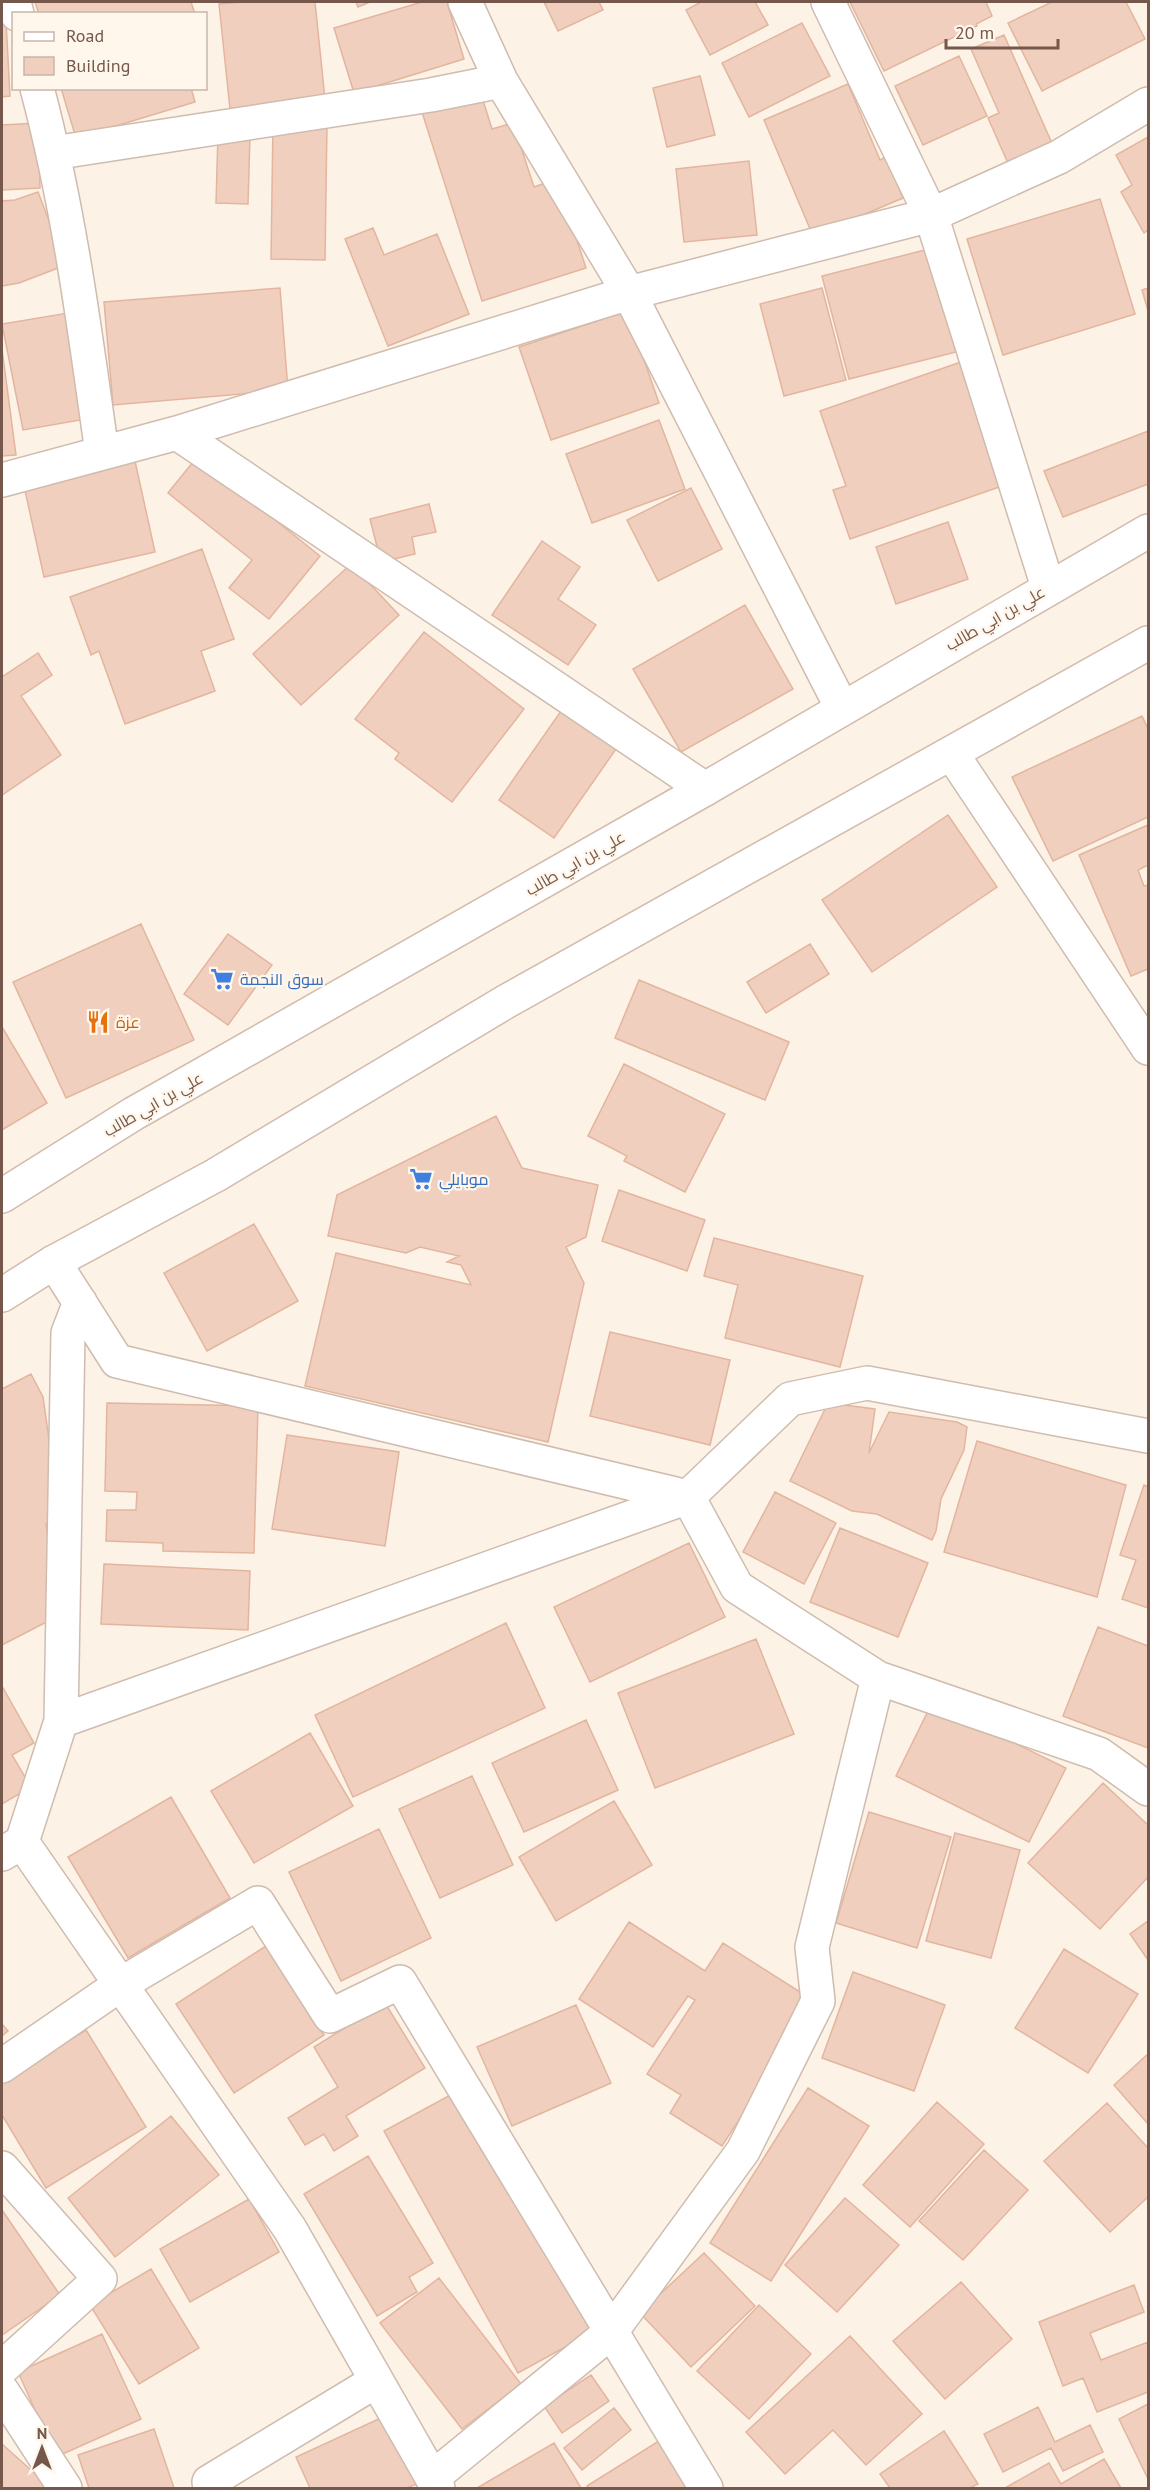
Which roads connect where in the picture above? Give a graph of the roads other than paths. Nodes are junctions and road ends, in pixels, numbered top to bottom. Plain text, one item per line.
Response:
1 (465, 2) edge
2 (828, 2) edge
3 (501, 81) junction
4 (37, 90) edge
5 (1149, 104) edge
6 (53, 153) junction
7 (931, 215) junction
8 (629, 292) junction
9 (177, 433) junction
10 (102, 453) junction
11 (2, 480) edge
12 (1149, 531) edge
13 (1048, 587) junction
14 (1149, 643) edge
15 (842, 708) junction
16 (952, 754) junction
17 (705, 789) junction
18 (1149, 1048) edge
19 (2, 1196) edge
20 (54, 1262) junction
21 (2, 1295) edge
22 (80, 1302) junction
23 (1149, 1436) edge
24 (688, 1497) junction
25 (878, 1678) junction
26 (61, 1721) junction
27 (1149, 1789) edge
28 (12, 1848) edge
29 (120, 1984) junction
30 (2, 2066) edge
31 (2, 2168) edge
32 (611, 2332) junction
33 (2, 2368) edge
34 (376, 2381) junction
35 (2, 2391) edge
36 (435, 2483) edge
37 (65, 2488) edge
38 (212, 2488) edge
39 (706, 2488) edge

1 - 3 street
2 - 7 street
3 - 6 street
3 - 8 street
4 - 6 street
5 - 7 street
6 - 10 street
7 - 8 street
7 - 13 street
8 - 9 street
8 - 15 street
9 - 10 street
9 - 17 street
10 - 11 street
12 - 13 street, علي بن ابي طالب
13 - 15 street, علي بن ابي طالب
14 - 16 street
15 - 17 street, علي بن ابي طالب
16 - 18 street
16 - 20 street
17 - 19 street, علي بن ابي طالب
20 - 21 street
20 - 22 street
22 - 24 street
22 - 26 street
23 - 24 street
24 - 25 street
24 - 26 street
25 - 27 street
25 - 32 street
26 - 28 street
28 - 29 street
29 - 30 street
29 - 32 street
29 - 34 street
31 - 33 street
32 - 36 street
32 - 39 street
34 - 36 street
34 - 38 street
35 - 37 street

